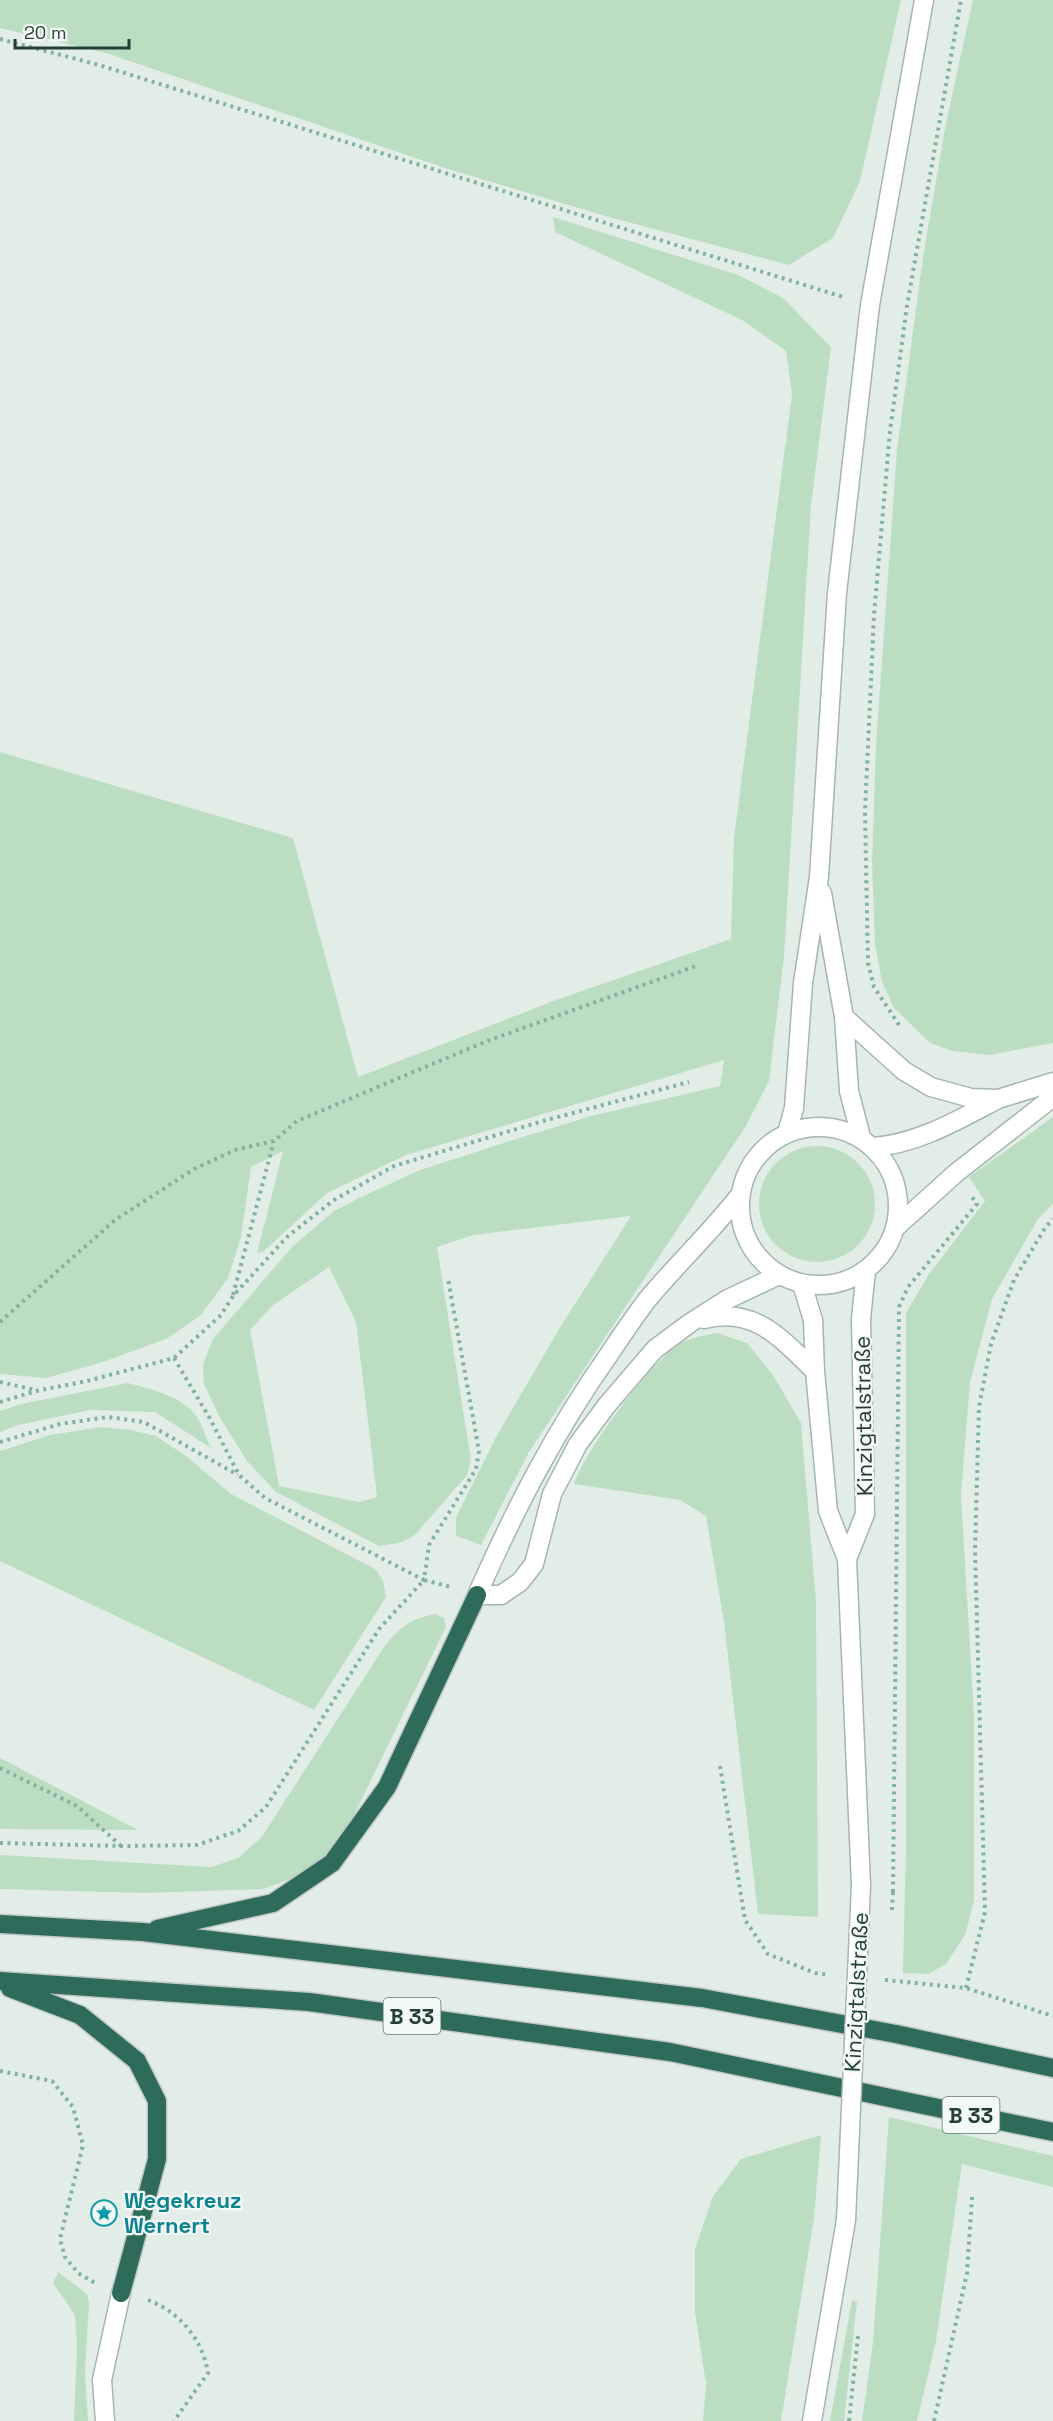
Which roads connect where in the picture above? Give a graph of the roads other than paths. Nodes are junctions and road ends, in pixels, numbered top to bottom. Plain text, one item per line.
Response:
1 (924, 0) edge
2 (819, 877) junction
3 (844, 1017) junction
4 (1053, 1082) edge
5 (1053, 1096) edge
6 (998, 1099) junction
7 (787, 1133) junction
8 (854, 1135) junction
9 (872, 1147) junction
10 (740, 1195) junction
11 (895, 1228) junction
12 (866, 1270) junction
13 (779, 1275) junction
14 (802, 1284) junction
15 (690, 1323) junction
16 (815, 1371) junction
17 (847, 1559) junction
18 (477, 1595) junction
19 (0, 1924) edge
20 (143, 1932) junction
21 (0, 1983) edge
22 (1053, 2068) edge
23 (1053, 2132) edge
24 (121, 2293) joint
25 (105, 2421) edge
26 (813, 2421) edge

1 - 2 street
2 - 3 street
2 - 7 street
3 - 6 street
3 - 8 street
4 - 6 street
5 - 11 street
6 - 9 street
7 - 8 street
7 - 10 street
8 - 9 street
9 - 11 street
10 - 13 street
10 - 18 street
11 - 12 street
12 - 14 street
12 - 17 street, Kinzigtalstraße
13 - 14 street
13 - 15 street
14 - 16 street, Kinzigtalstraße
15 - 16 street
15 - 18 street
16 - 17 street, Kinzigtalstraße
17 - 26 street, Kinzigtalstraße, bridge
18 - 20 highway, B 33
19 - 20 highway, B 33
20 - 22 highway, B 33
21 - 23 highway, B 33
21 - 24 highway
24 - 25 street

